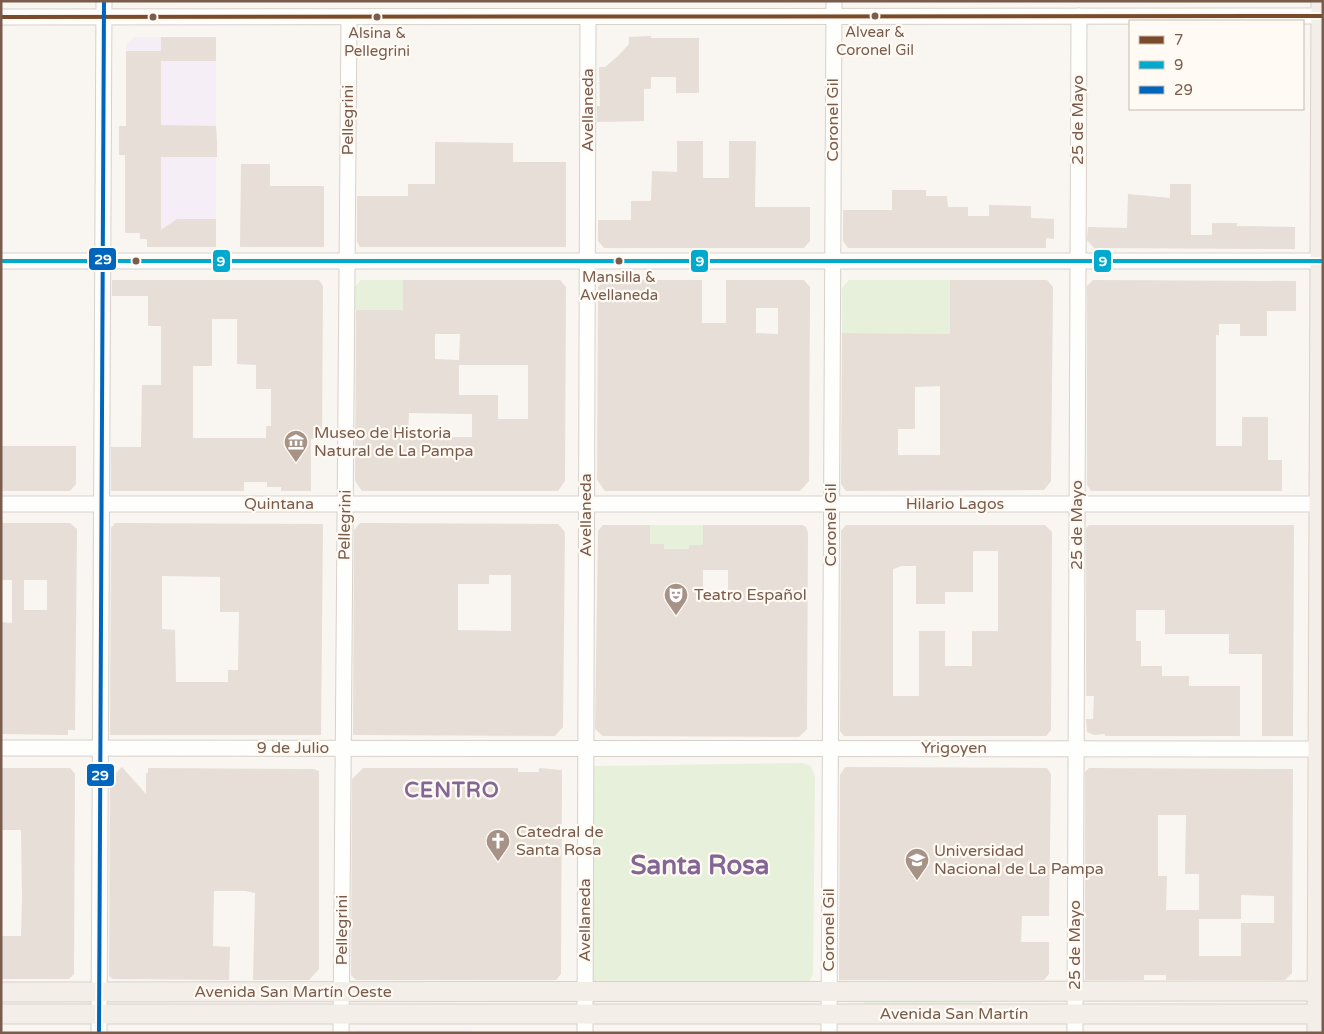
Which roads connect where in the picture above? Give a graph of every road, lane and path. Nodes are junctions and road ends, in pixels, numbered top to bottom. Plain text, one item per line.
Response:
1 (104, 9) edge
2 (834, 9) edge
3 (1322, 11) edge
4 (349, 16) junction
5 (588, 16) junction
6 (1079, 16) junction
7 (1, 17) edge
8 (1, 261) edge
9 (103, 261) junction
10 (347, 261) junction
11 (587, 261) junction
12 (833, 261) junction
13 (1078, 261) junction
14 (1321, 261) edge
15 (1, 504) edge
16 (101, 504) junction
17 (345, 504) junction
18 (586, 504) junction
19 (832, 504) junction
20 (1077, 504) junction
21 (1321, 504) edge
22 (1, 748) edge
23 (100, 748) junction
24 (343, 748) junction
25 (586, 748) junction
26 (830, 748) junction
27 (1076, 748) junction
28 (1320, 749) edge
29 (1320, 991) edge
30 (1, 992) edge
31 (99, 992) junction
32 (341, 992) junction
33 (585, 992) junction
34 (681, 992) junction
35 (733, 992) junction
36 (829, 992) junction
37 (1075, 992) junction
38 (1, 1014) edge
39 (681, 1014) junction
40 (733, 1014) junction
41 (829, 1014) junction
42 (1075, 1014) junction
43 (1320, 1014) edge
44 (341, 1023) edge
45 (585, 1023) edge
46 (99, 1024) edge
47 (828, 1033) edge
48 (1075, 1033) edge
49 (1317, 1033) edge

1 - 4 street
1 - 7 street
1 - 9 street
2 - 5 street
2 - 6 street
2 - 12 street, Coronel Gil
3 - 6 street
3 - 14 main road
4 - 5 street
4 - 10 street, Pellegrini
5 - 11 street, Avellaneda
6 - 13 street, 25 de Mayo
8 - 9 street
9 - 10 street
9 - 16 street
10 - 11 street
10 - 17 street, Pellegrini
11 - 12 street
11 - 18 street, Avellaneda
12 - 13 street
12 - 19 street, Coronel Gil
13 - 14 street
13 - 20 street, 25 de Mayo
14 - 21 main road
15 - 16 street, Quintana
16 - 17 street, Quintana
16 - 23 street
17 - 18 street, Quintana
17 - 24 street, Pellegrini
18 - 19 street, Hilario Lagos
18 - 25 street, Avellaneda
19 - 20 street, Hilario Lagos
19 - 26 street, Coronel Gil
20 - 21 street, Hilario Lagos
20 - 27 street, 25 de Mayo
21 - 28 main road
22 - 23 street, 9 de Julio
23 - 24 street, 9 de Julio
23 - 31 street
24 - 25 street, 9 de Julio
24 - 32 street, Pellegrini
25 - 26 street, Yrigoyen
25 - 33 street, Avellaneda
26 - 27 street, Yrigoyen
26 - 36 street, Coronel Gil
27 - 28 street, Yrigoyen
27 - 37 street, 25 de Mayo
28 - 29 main road
29 - 37 main road, Avenida San Martín
29 - 43 main road
30 - 31 main road, Avenida San Martín Oeste
31 - 32 main road, Avenida San Martín Oeste
31 - 46 street
32 - 33 main road, Avenida San Martín Oeste
32 - 44 street, Pellegrini
33 - 34 main road, Avenida San Martín
33 - 45 street, Avellaneda
34 - 35 main road, Avenida San Martín
34 - 39 main road
35 - 36 main road, Avenida San Martín
35 - 40 main road
36 - 37 main road, Avenida San Martín
36 - 41 street, Coronel Gil
37 - 42 street, 25 de Mayo
38 - 46 main road, Avenida San Martín Oeste
39 - 40 main road, Avenida San Martín
39 - 45 main road, Avenida San Martín
40 - 41 main road, Avenida San Martín
41 - 42 main road, Avenida San Martín
41 - 47 street, Coronel Gil
42 - 43 main road, Avenida San Martín
42 - 48 street, 25 de Mayo
43 - 49 main road
44 - 45 main road, Avenida San Martín Oeste
44 - 46 main road, Avenida San Martín Oeste

